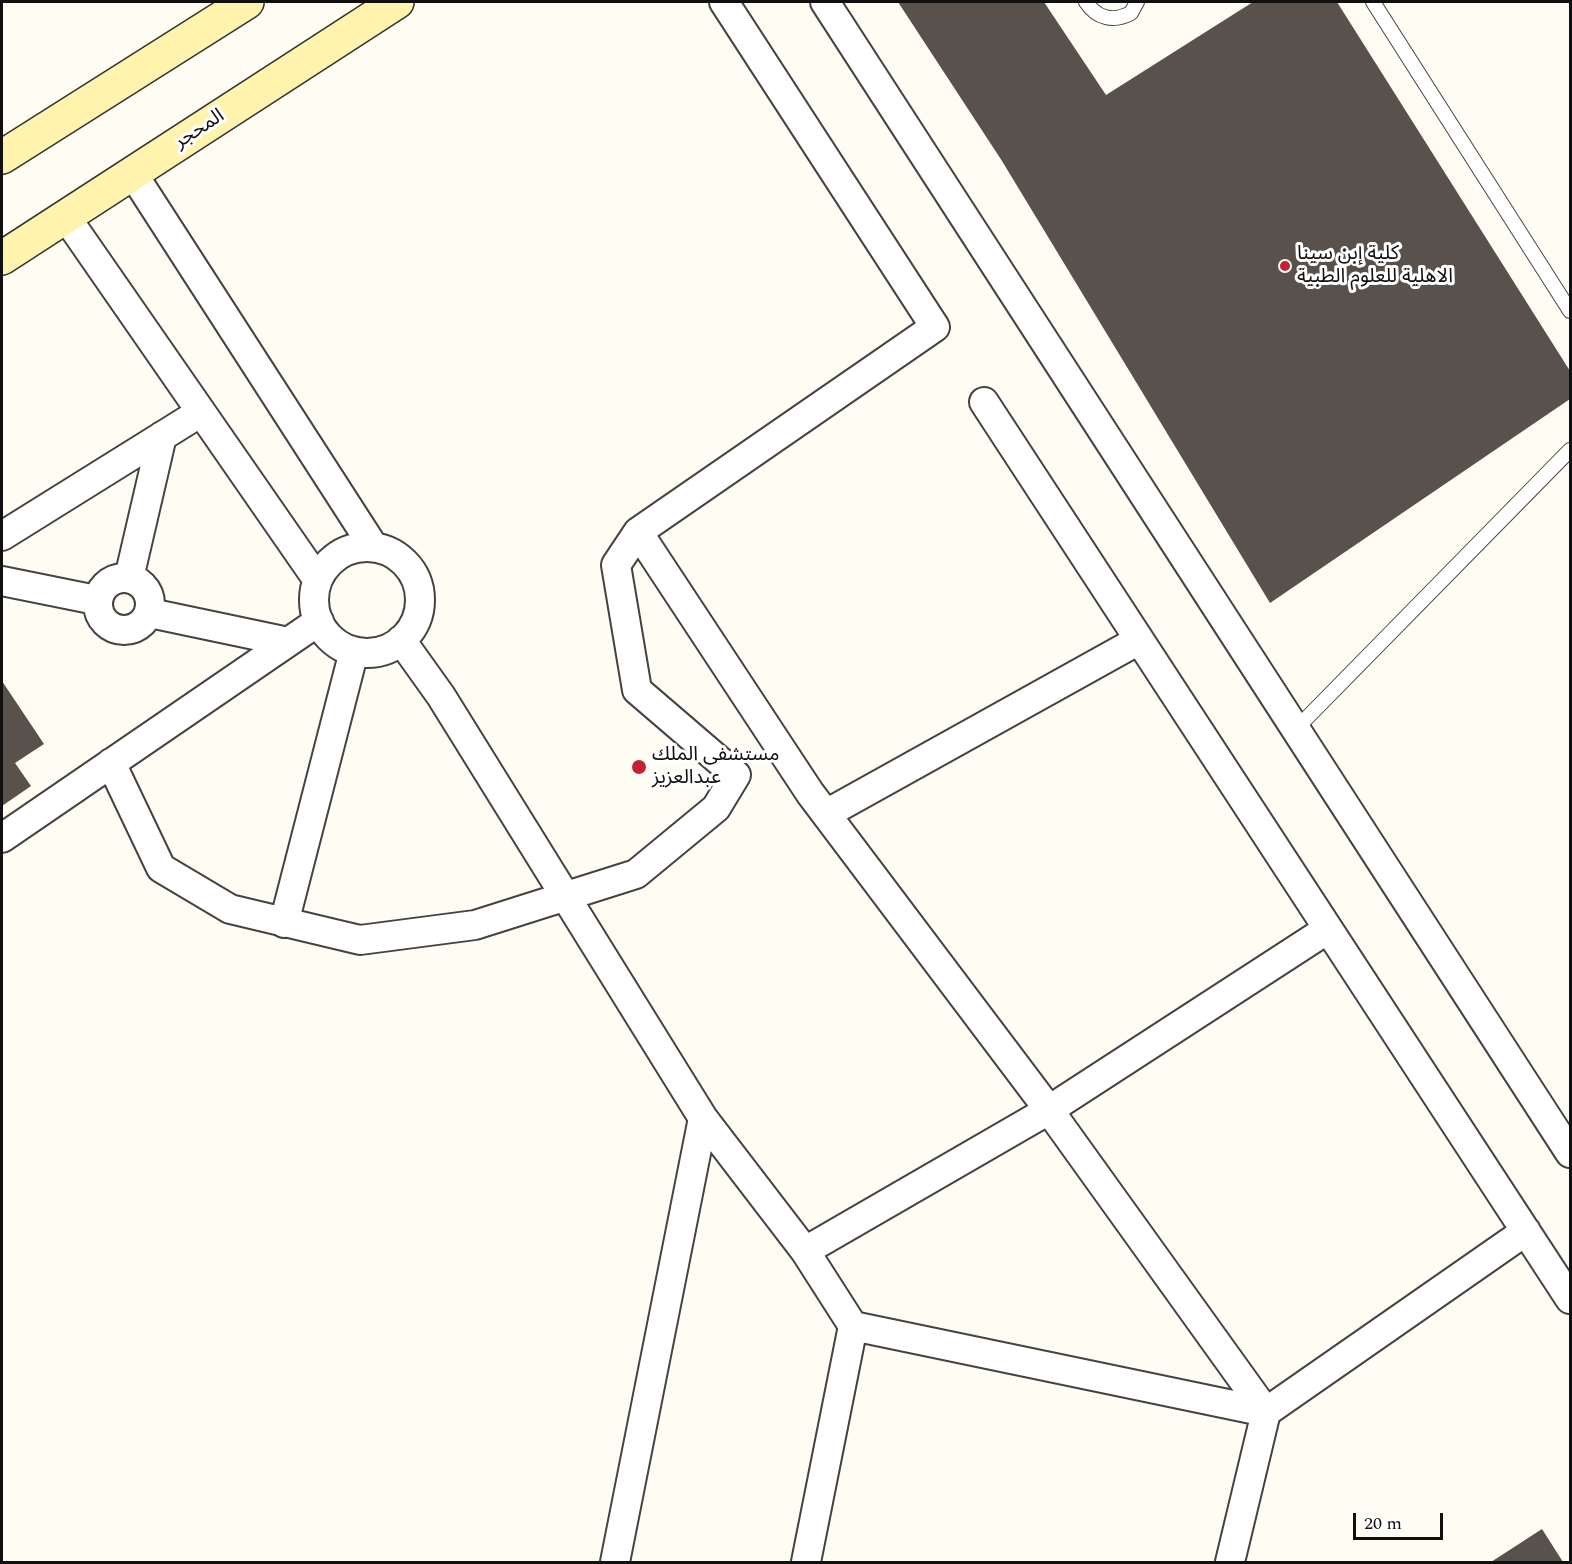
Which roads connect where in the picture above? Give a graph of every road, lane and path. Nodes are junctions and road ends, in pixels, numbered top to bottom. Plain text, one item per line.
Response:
1 (247, 2) edge
2 (397, 2) edge
3 (724, 2) edge
4 (825, 2) edge
5 (1086, 2) edge
6 (1137, 2) edge
7 (1373, 2) edge
8 (2, 157) edge
9 (133, 174) junction
10 (66, 217) junction
11 (2, 258) edge
12 (1570, 311) edge
13 (984, 402) dead end
14 (201, 412) junction
15 (162, 436) junction
16 (1570, 450) edge
17 (638, 532) junction
18 (2, 536) edge
19 (373, 546) junction
20 (129, 578) junction
21 (317, 579) junction
22 (2, 582) edge
23 (96, 600) junction
24 (150, 613) junction
25 (320, 621) junction
26 (401, 640) junction
27 (1139, 640) junction
28 (288, 642) junction
29 (354, 651) junction
30 (1296, 729) junction
31 (111, 763) junction
32 (826, 814) junction
33 (2, 838) edge
34 (565, 896) junction
35 (284, 923) junction
36 (1328, 929) junction
37 (1049, 1110) junction
38 (703, 1118) junction
39 (1570, 1153) edge
40 (1526, 1230) junction
41 (805, 1251) junction
42 (1570, 1299) edge
43 (853, 1326) junction
44 (1266, 1412) junction
45 (615, 1563) edge
46 (806, 1563) edge
47 (1230, 1563) edge

1 - 8 main road
2 - 9 main road, المحجر
3 - 17 street
4 - 30 street
5 - 6 lane
7 - 12 lane
9 - 10 main road, المحجر
9 - 19 street
10 - 11 main road, المحجر
10 - 14 street
13 - 27 street
14 - 15 street
14 - 21 street
15 - 18 street
15 - 20 street
16 - 30 lane
17 - 32 street
17 - 34 street
19 - 21 street
19 - 26 street
20 - 23 street
20 - 24 street
21 - 25 street
22 - 23 street
23 - 24 street
24 - 28 street
25 - 28 street
25 - 29 street
26 - 29 street
26 - 34 street
27 - 32 street
27 - 36 street
28 - 31 street
29 - 35 street
30 - 39 street
31 - 33 street
31 - 35 street
32 - 37 street
34 - 35 street
34 - 38 street
36 - 37 street
36 - 40 street
37 - 41 street
37 - 44 street
38 - 41 street
38 - 45 street
40 - 42 street
40 - 44 street
41 - 43 street
43 - 44 street
43 - 46 street
44 - 47 street

